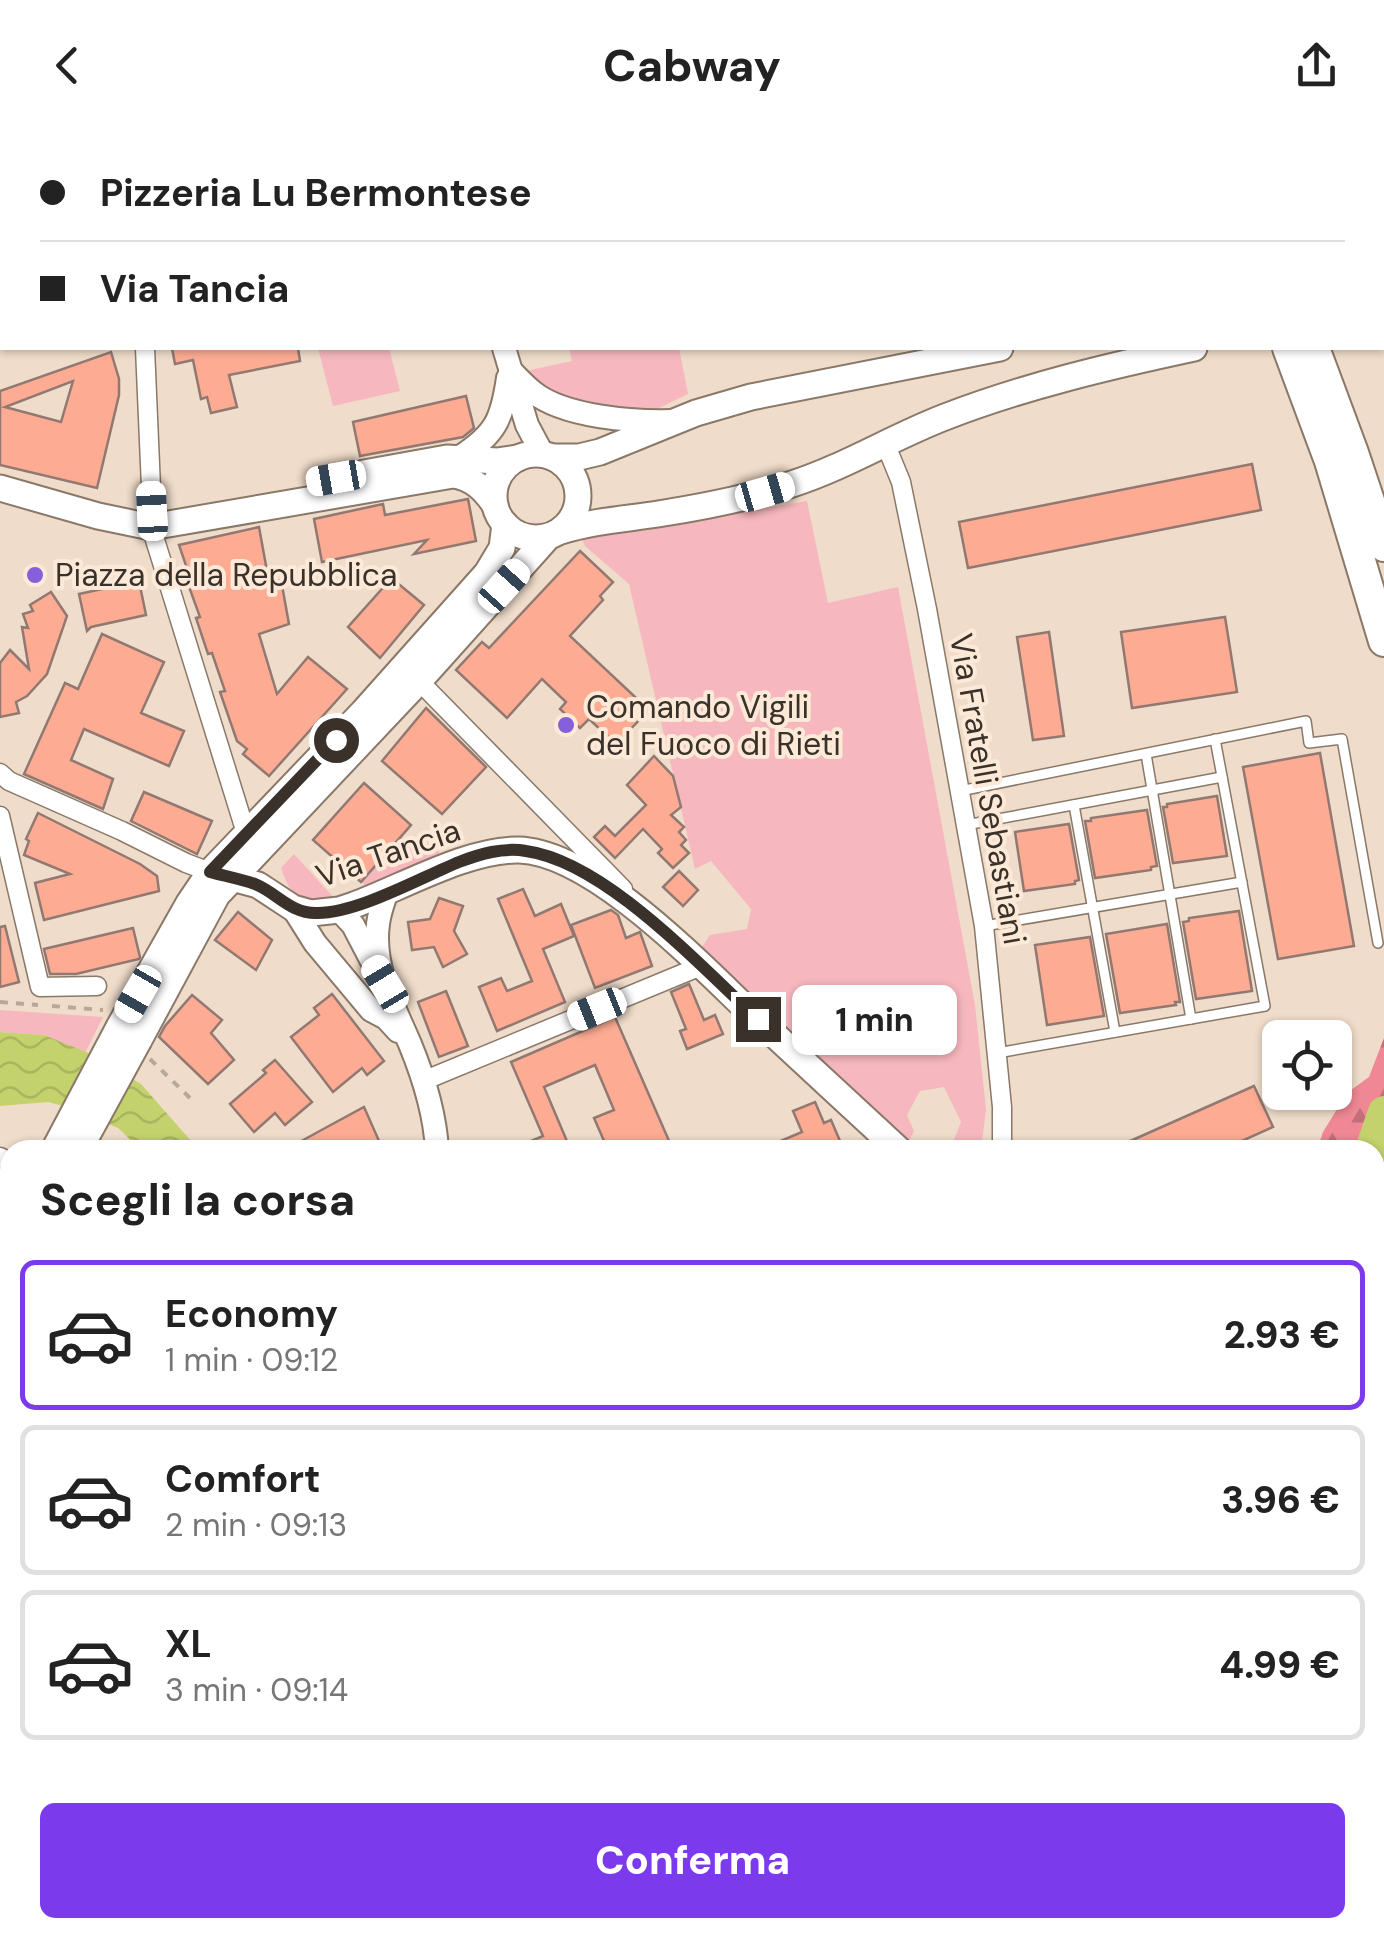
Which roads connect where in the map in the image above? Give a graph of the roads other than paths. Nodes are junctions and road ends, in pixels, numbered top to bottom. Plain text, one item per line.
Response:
1 (145, 350) edge
2 (990, 350) edge
3 (1186, 350) edge
4 (1289, 350) edge
5 (1315, 350) edge
6 (507, 358) edge
7 (679, 420) junction
8 (886, 443) junction
9 (460, 457) junction
10 (538, 457) junction
11 (0, 488) edge
12 (500, 514) junction
13 (152, 519) junction
14 (555, 534) junction
15 (1384, 546) edge
16 (1384, 642) edge
17 (418, 680) junction
18 (1215, 739) junction
19 (1146, 754) junction
20 (0, 773) edge
21 (1222, 777) junction
22 (1152, 790) junction
23 (960, 791) junction
24 (1074, 805) junction
25 (0, 816) edge
26 (966, 825) junction
27 (256, 838) junction
28 (222, 875) junction
29 (1242, 882) junction
30 (386, 894) junction
31 (1170, 894) junction
32 (293, 908) junction
33 (1092, 908) junction
34 (339, 910) junction
35 (642, 912) junction
36 (984, 926) junction
37 (1378, 943) dead end
38 (701, 966) junction
39 (385, 984) junction
40 (97, 986) dead end
41 (1191, 1019) junction
42 (124, 1026) junction
43 (1115, 1032) junction
44 (410, 1046) junction
45 (997, 1053) junction
46 (424, 1081) junction
47 (60, 1140) edge
48 (83, 1140) edge
49 (436, 1140) edge
50 (888, 1140) edge
51 (1002, 1140) edge

1 - 13 street
2 - 7 main road
3 - 8 main road
4 - 16 highway
5 - 15 highway
6 - 7 street
6 - 9 street
6 - 10 street
7 - 10 main road
8 - 14 main road
8 - 23 street, Via Fratelli Sebastiani
9 - 10 main road
9 - 13 main road
10 - 12 main road
10 - 14 main road
11 - 13 main road
12 - 13 main road
12 - 14 main road
12 - 27 main road
13 - 27 street
14 - 17 main road
17 - 27 main road
17 - 35 street
18 - 19 lane
18 - 21 lane
18 - 37 lane
19 - 22 lane
19 - 23 lane
20 - 28 street, Via Tancia
21 - 22 lane
21 - 29 lane
22 - 24 lane
22 - 31 lane
23 - 26 street, Via Fratelli Sebastiani
24 - 26 lane
24 - 33 lane
25 - 40 street
26 - 36 street, Via Fratelli Sebastiani
27 - 28 main road
27 - 32 main road
28 - 32 main road, Via Tancia
28 - 42 main road
29 - 31 lane
29 - 41 lane
30 - 34 main road, Via Tancia
30 - 35 main road, Via Tancia
30 - 39 street
31 - 33 lane
31 - 41 lane
32 - 34 main road, Via Tancia
32 - 44 street
33 - 36 lane
33 - 43 lane
34 - 39 street
35 - 38 main road, Via Tancia
36 - 45 street, Via Fratelli Sebastiani
38 - 46 street
38 - 50 main road, Via Tancia
39 - 44 street
41 - 43 lane
42 - 47 main road, bridge
42 - 48 main road, bridge
43 - 45 lane
44 - 46 street
45 - 51 street, Via Fratelli Sebastiani
46 - 49 street

